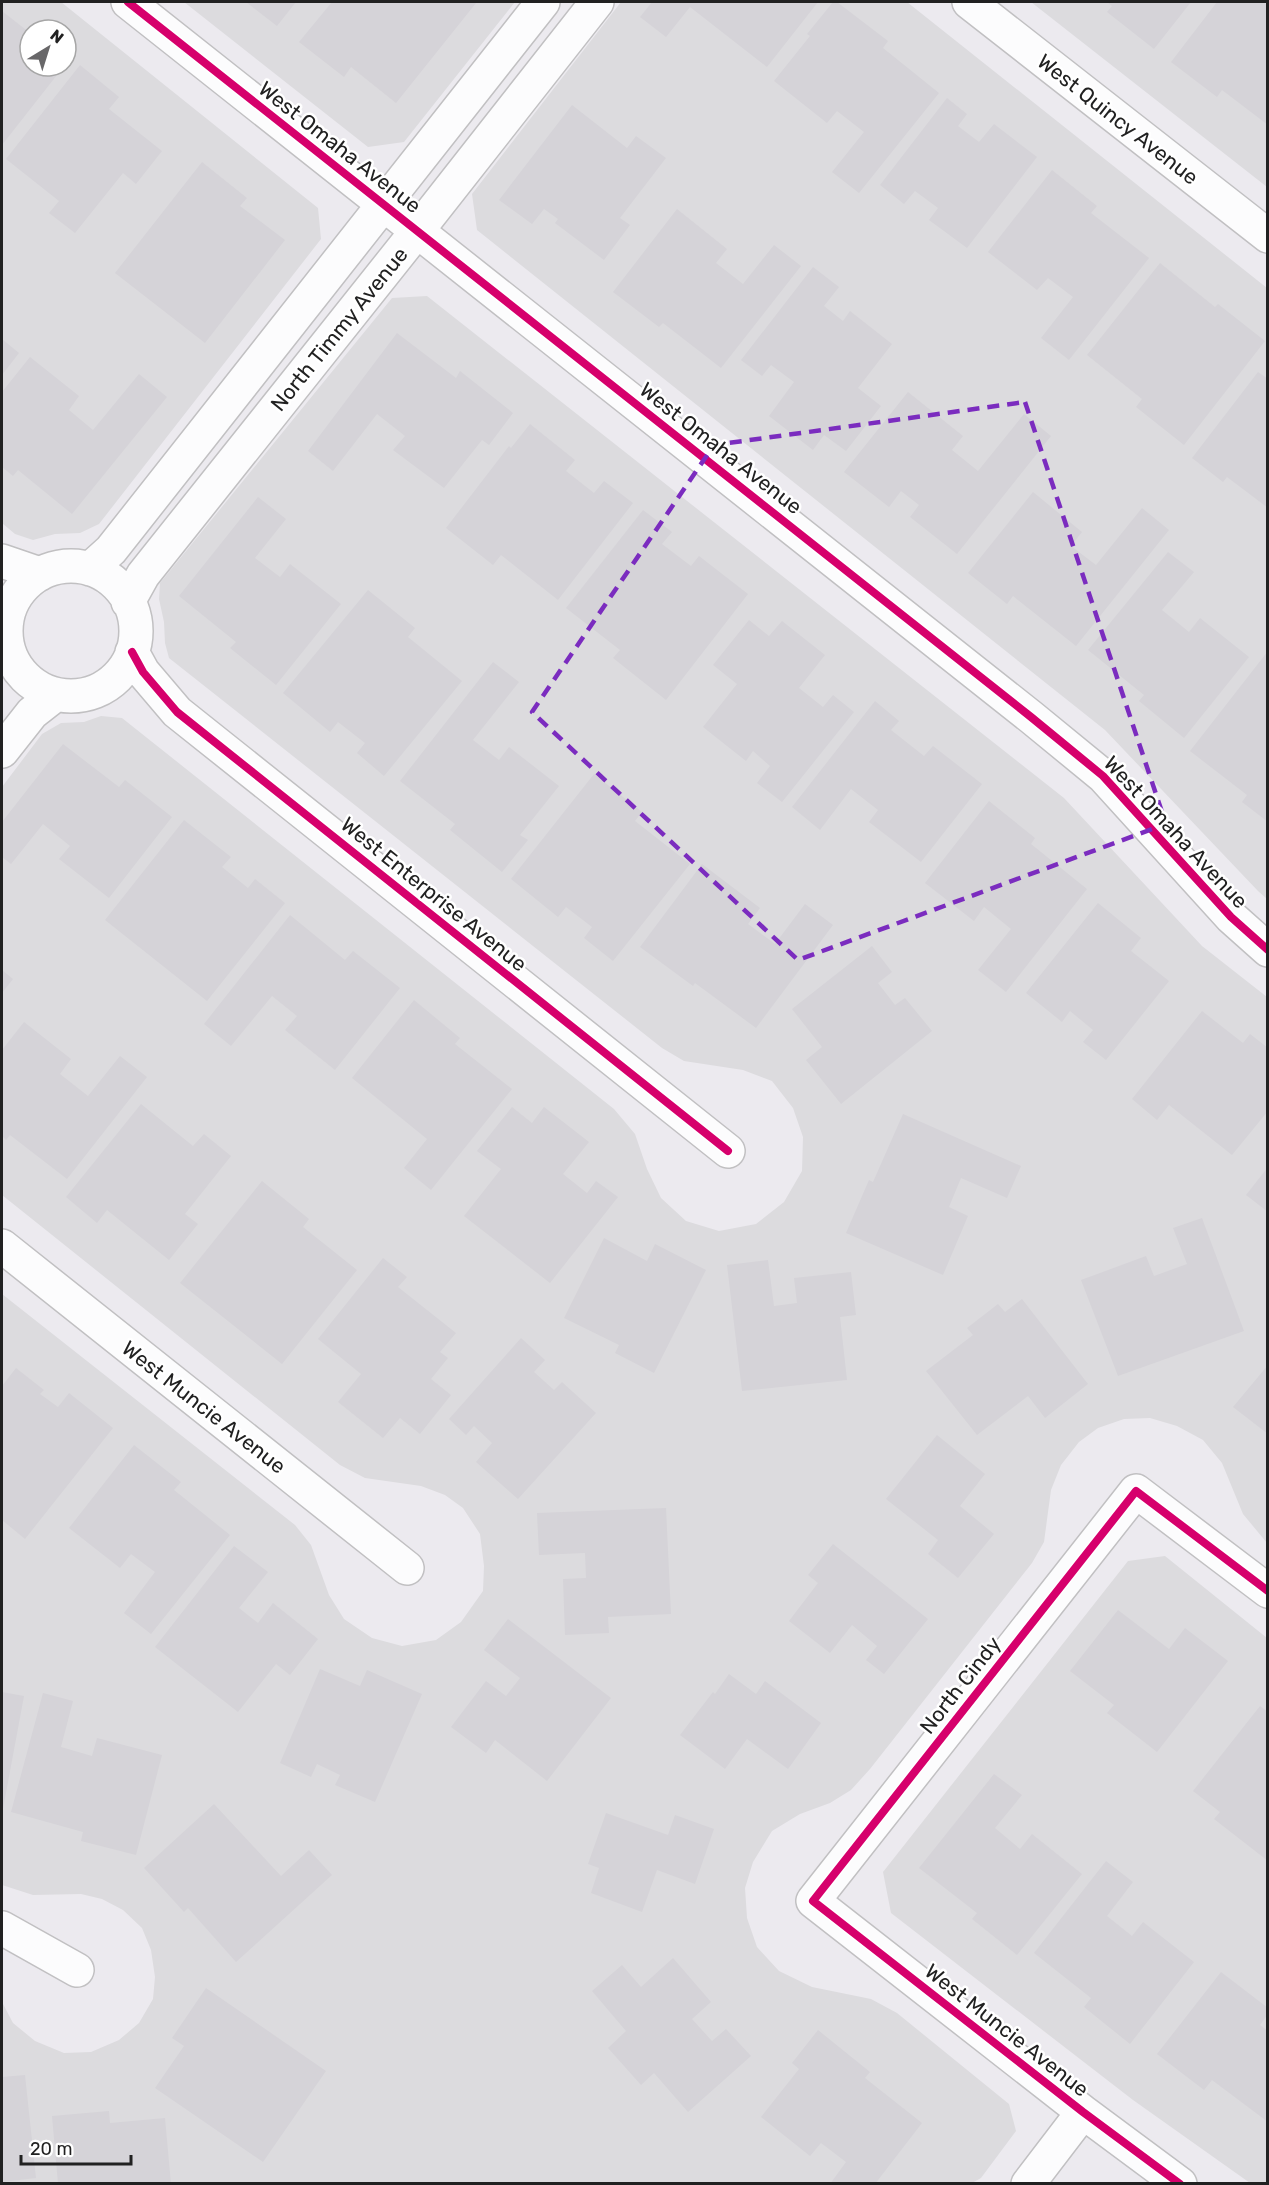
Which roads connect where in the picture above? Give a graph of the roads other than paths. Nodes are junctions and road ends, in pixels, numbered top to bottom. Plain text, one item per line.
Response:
1 (128, 2) edge
2 (543, 2) edge
3 (597, 2) edge
4 (969, 2) edge
5 (384, 204) junction
6 (417, 231) junction
7 (1268, 236) edge
8 (2, 561) edge
9 (90, 569) junction
10 (40, 573) junction
11 (5, 600) edge
12 (128, 602) junction
13 (132, 652) junction
14 (8, 674) edge
15 (108, 685) junction
16 (55, 694) junction
17 (177, 712) junction
18 (2, 751) edge
19 (1268, 950) edge
20 (728, 1151) dead end
21 (2, 1246) edge
22 (407, 1568) dead end
23 (1268, 1591) edge
24 (813, 1901) joint
25 (2, 1928) edge
26 (77, 1970) dead end
27 (1083, 2112) junction
28 (1028, 2184) edge
29 (1180, 2184) edge

1 - 5 street, West Omaha Avenue
2 - 5 street, North Timmy Avenue
3 - 6 street, North Timmy Avenue
4 - 7 street, West Quincy Avenue
5 - 6 street, West Omaha Avenue
5 - 9 street, North Timmy Avenue
6 - 12 street, North Timmy Avenue
6 - 19 street, West Omaha Avenue
8 - 10 street
9 - 10 street
9 - 12 street
10 - 11 street
11 - 14 street
12 - 13 street
13 - 15 street
13 - 17 street, West Enterprise Avenue
14 - 16 street
15 - 16 street
15 - 17 street, West Enterprise Avenue
16 - 18 street
17 - 20 street, West Enterprise Avenue
21 - 22 street, West Muncie Avenue
23 - 24 street, North Cindy
24 - 27 street, West Muncie Avenue
25 - 26 street
27 - 28 street
27 - 29 street, West Muncie Avenue

